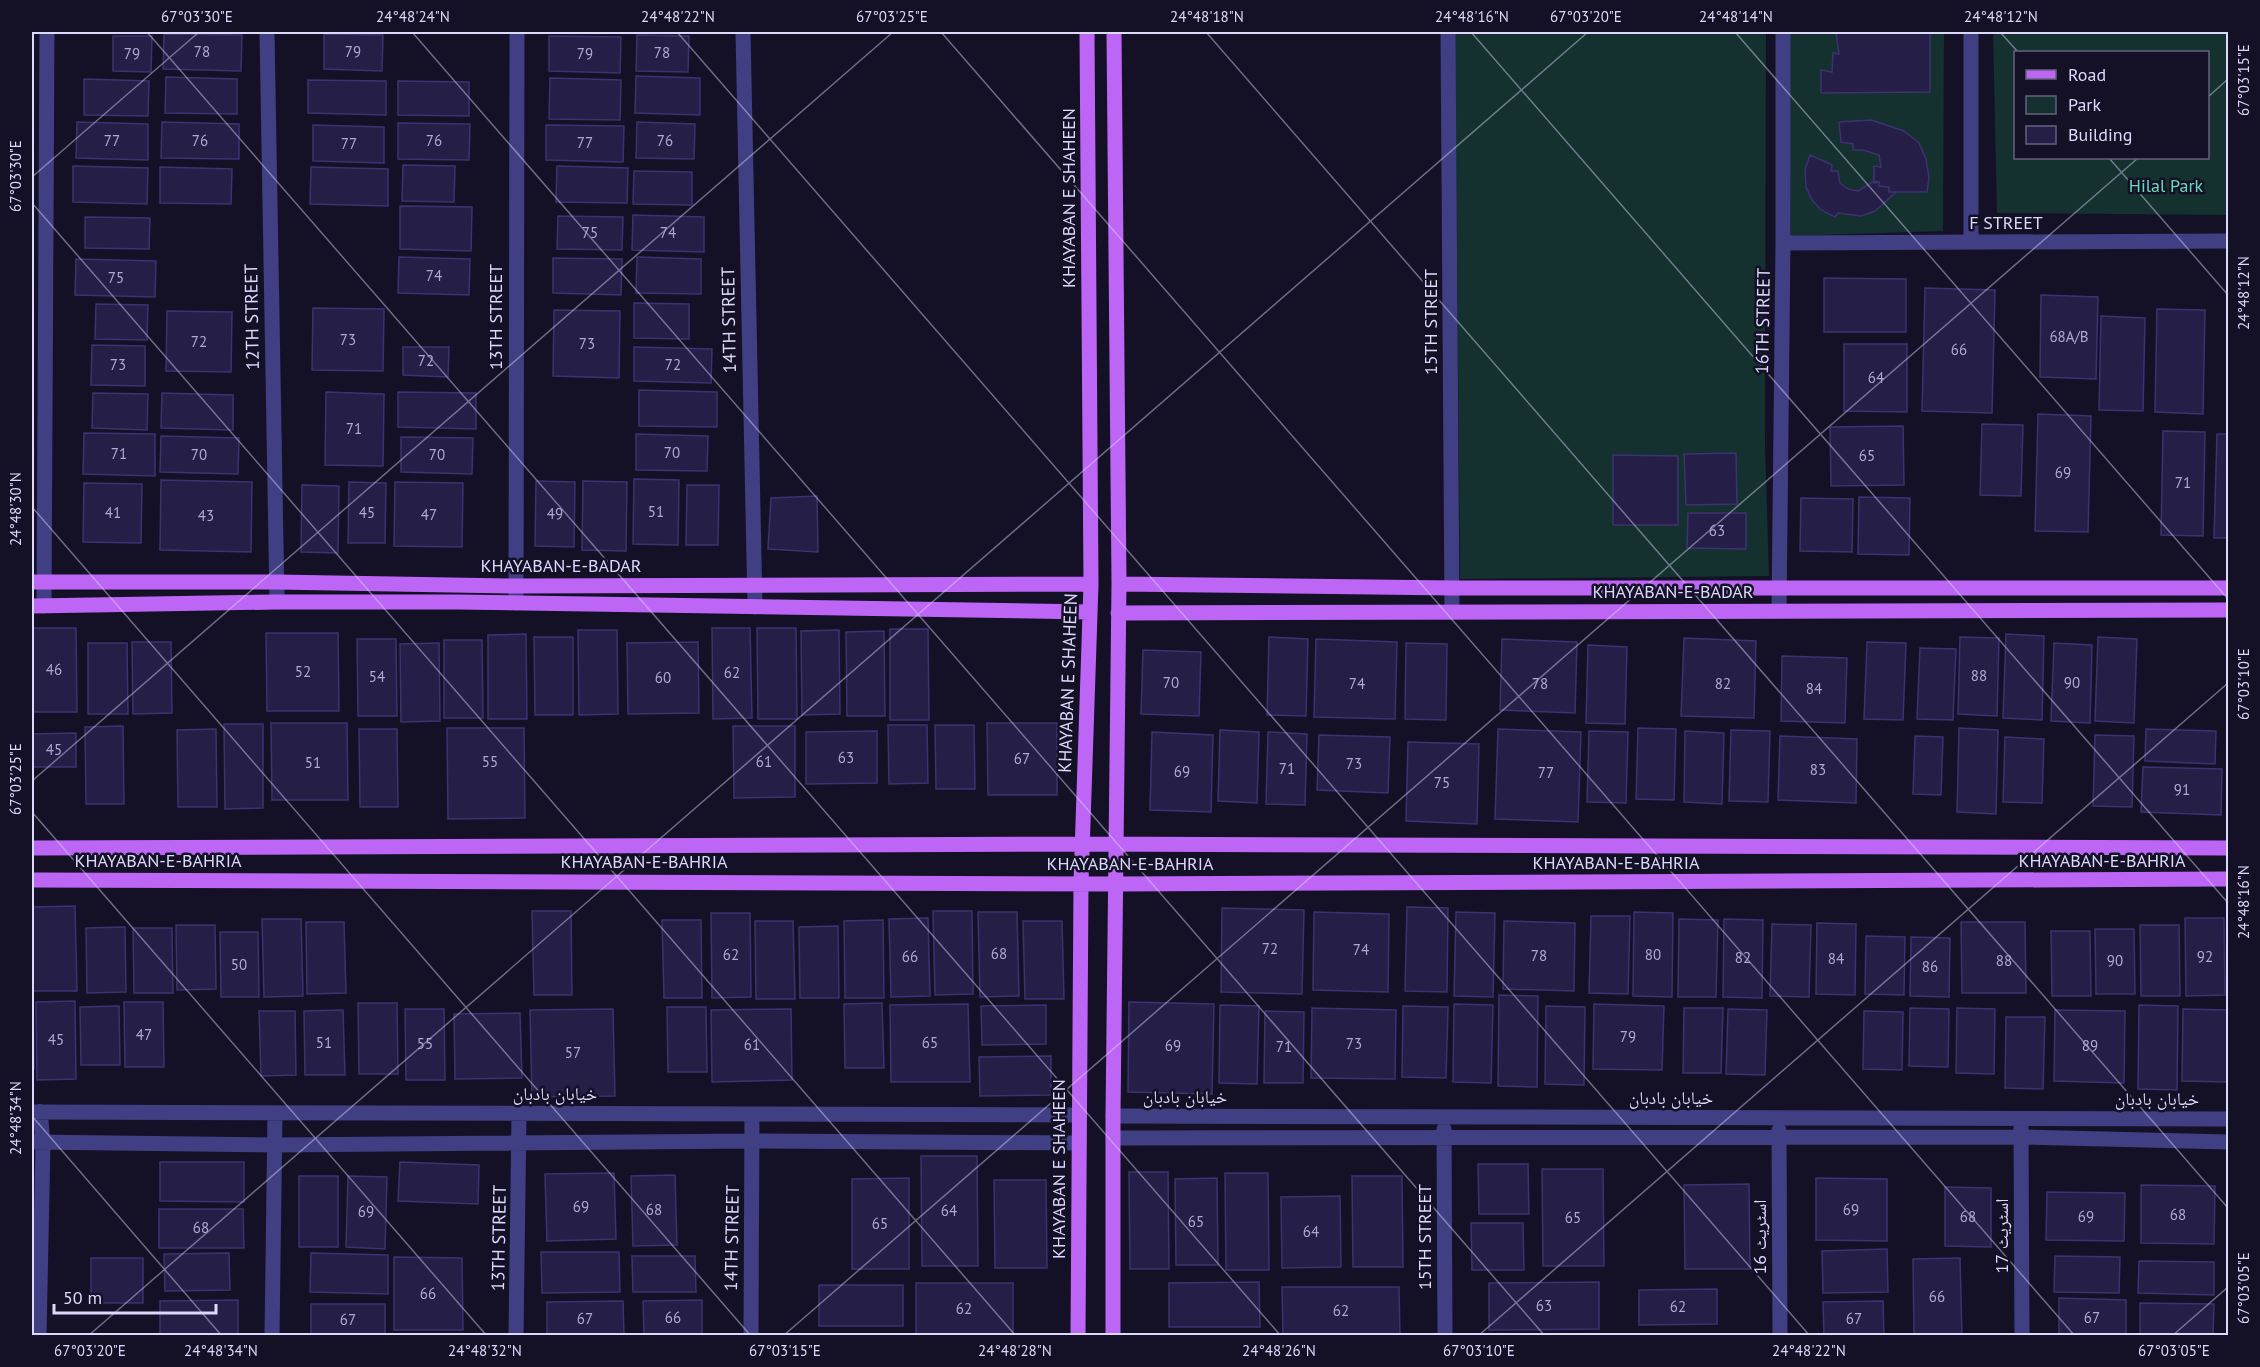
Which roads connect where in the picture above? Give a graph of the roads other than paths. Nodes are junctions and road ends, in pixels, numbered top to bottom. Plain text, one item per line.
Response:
1 (47, 32) edge
2 (267, 32) edge
3 (516, 32) edge
4 (743, 32) edge
5 (1087, 32) edge
6 (1114, 32) edge
7 (1448, 32) edge
8 (1783, 32) edge
9 (1971, 32) edge
10 (2229, 241) edge
11 (1971, 242) junction
12 (1783, 243) junction
13 (1089, 395) junction
14 (1117, 396) junction
15 (38, 582) edge
16 (276, 582) junction
17 (1090, 584) junction
18 (1119, 584) junction
19 (754, 585) junction
20 (515, 586) junction
21 (1453, 588) junction
22 (1779, 588) junction
23 (2229, 588) edge
24 (277, 602) junction
25 (516, 603) junction
26 (38, 606) edge
27 (755, 607) junction
28 (2229, 610) edge
29 (1779, 611) junction
30 (1090, 612) junction
31 (1452, 612) junction
32 (1118, 613) junction
33 (1083, 844) junction
34 (1116, 845) junction
35 (32, 848) edge
36 (2229, 848) edge
37 (2229, 879) edge
38 (32, 880) edge
39 (1081, 883) junction
40 (1117, 884) junction
41 (36, 1112) edge
42 (275, 1113) junction
43 (519, 1114) junction
44 (752, 1114) junction
45 (1078, 1115) junction
46 (1113, 1116) junction
47 (1443, 1117) junction
48 (1779, 1118) junction
49 (2020, 1118) junction
50 (2229, 1119) edge
51 (2022, 1137) junction
52 (1113, 1138) junction
53 (1444, 1138) junction
54 (1780, 1138) junction
55 (520, 1141) junction
56 (753, 1141) junction
57 (38, 1142) edge
58 (2229, 1142) edge
59 (1078, 1143) junction
60 (275, 1145) junction
61 (39, 1335) edge
62 (272, 1335) edge
63 (516, 1335) edge
64 (751, 1335) edge
65 (1078, 1335) edge
66 (1113, 1335) edge
67 (1445, 1335) edge
68 (1780, 1335) edge
69 (2022, 1335) edge

1 - 15 street
2 - 16 street, 12TH STREET
3 - 20 street, 13TH STREET
4 - 19 street, 14TH STREET
5 - 13 main road, KHAYABAN E SHAHEEN
6 - 14 main road
7 - 21 street, 15TH STREET
8 - 12 street, 16TH STREET
9 - 11 street
10 - 11 street, F STREET
11 - 12 street, F STREET
12 - 22 street, 16TH STREET
13 - 14 main road
13 - 17 main road, KHAYABAN E SHAHEEN
14 - 18 main road
15 - 16 main road, KHAYABAN-E-BADAR
15 - 26 street
16 - 20 main road, KHAYABAN-E-BADAR
16 - 24 street, 12TH STREET
17 - 19 main road, KHAYABAN-E-BADAR
17 - 30 main road, KHAYABAN E SHAHEEN
18 - 21 main road, KHAYABAN-E-BADAR
18 - 32 main road
19 - 20 main road, KHAYABAN-E-BADAR
19 - 27 street, 14TH STREET
20 - 25 street, 13TH STREET
21 - 22 main road, KHAYABAN-E-BADAR
21 - 31 street, 15TH STREET
22 - 23 main road, KHAYABAN-E-BADAR
22 - 29 street, 16TH STREET
24 - 25 main road, KHAYABAN-E-BADAR
24 - 26 main road, KHAYABAN-E-BADAR
25 - 27 main road, KHAYABAN-E-BADAR
27 - 30 main road, KHAYABAN-E-BADAR
28 - 29 main road, KHAYABAN-E-BADAR
29 - 31 main road, KHAYABAN-E-BADAR
30 - 33 main road, KHAYABAN E SHAHEEN
31 - 32 main road, KHAYABAN-E-BADAR
32 - 34 main road
33 - 34 main road, KHAYABAN-E-BAHRIA
33 - 35 main road, KHAYABAN-E-BAHRIA
33 - 39 main road, KHAYABAN E SHAHEEN
34 - 36 main road, KHAYABAN-E-BAHRIA
34 - 40 main road
37 - 40 main road, KHAYABAN-E-BAHRIA
38 - 39 main road, KHAYABAN-E-BAHRIA
39 - 40 main road, KHAYABAN-E-BAHRIA
39 - 45 main road, KHAYABAN E SHAHEEN
40 - 46 main road
41 - 42 street, خیابان بادبان
41 - 57 street
42 - 43 street, خیابان بادبان
42 - 60 street
43 - 44 street, خیابان بادبان
43 - 55 street, 13TH STREET
44 - 45 street, خیابان بادبان
44 - 56 street, 14TH STREET
45 - 59 main road, KHAYABAN E SHAHEEN
46 - 47 street, خیابان بادبان
46 - 52 main road
47 - 48 street, خیابان بادبان
47 - 53 street, 15TH STREET
48 - 49 street, خیابان بادبان
48 - 54 street, اسٹریٹ 16
49 - 50 street, خیابان بادبان
49 - 51 street, اسٹریٹ 17
51 - 54 street
51 - 58 street
51 - 69 street, اسٹریٹ 17
52 - 53 street
52 - 66 main road
53 - 54 street
53 - 67 street, 15TH STREET
54 - 68 street, اسٹریٹ 16
55 - 56 street
55 - 60 street
55 - 63 street, 13TH STREET
56 - 59 street
56 - 64 street, 14TH STREET
57 - 60 street
57 - 61 street
59 - 65 main road, KHAYABAN E SHAHEEN
60 - 62 street

